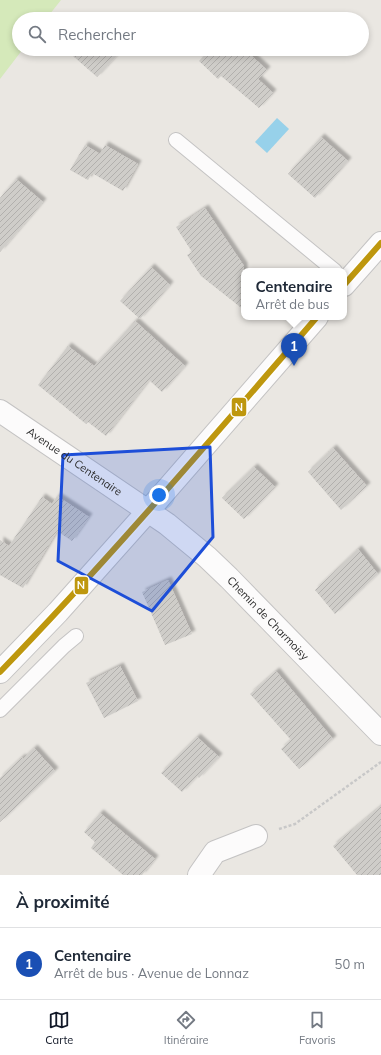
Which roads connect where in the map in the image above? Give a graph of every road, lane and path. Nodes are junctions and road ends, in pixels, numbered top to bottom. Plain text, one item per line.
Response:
1 (176, 140) dead end
2 (381, 243) edge
3 (330, 268) edge
4 (347, 275) edge
5 (314, 320) edge
6 (0, 411) edge
7 (148, 511) junction
8 (76, 636) dead end
9 (0, 672) edge
10 (0, 710) edge
11 (381, 734) edge
12 (381, 762) edge
13 (256, 836) joint
14 (199, 875) edge

1 - 3 lane
2 - 4 street
5 - 7 street
6 - 7 street, Avenue du Centenaire
7 - 9 street
7 - 11 street, Chemin de Charmoisy
8 - 10 lane
12 - 13 path
13 - 14 street

